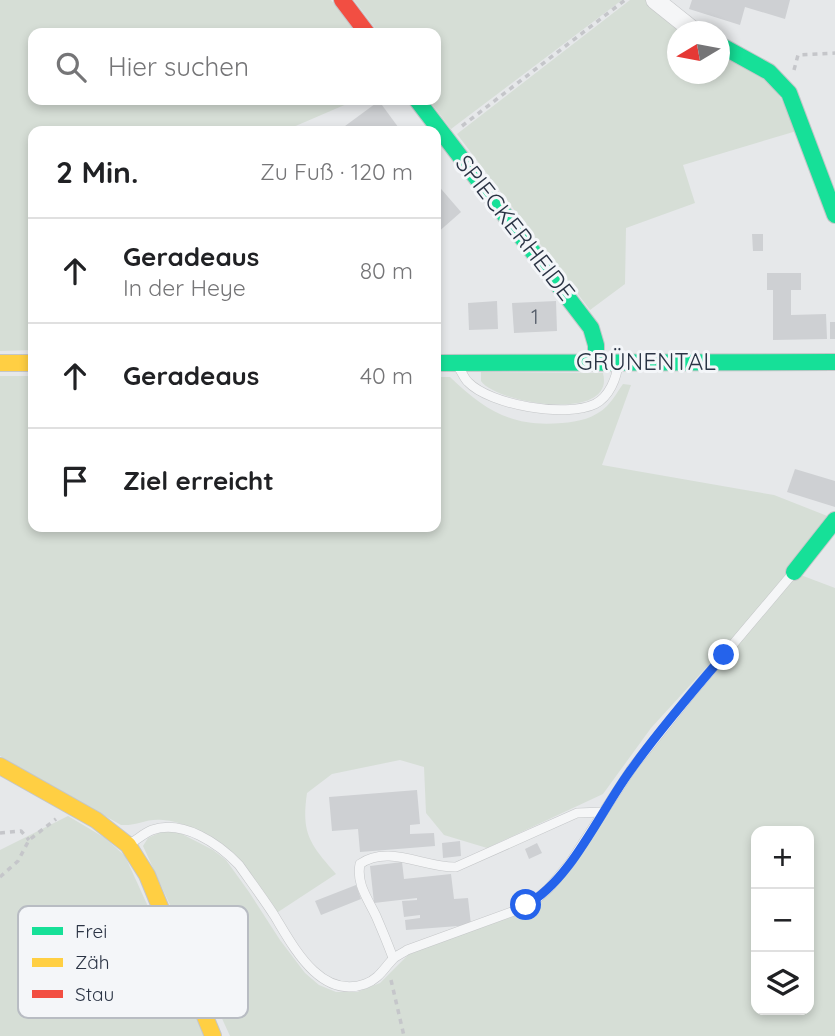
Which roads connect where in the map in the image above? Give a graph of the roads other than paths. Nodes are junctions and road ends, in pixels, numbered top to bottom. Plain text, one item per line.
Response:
1 (342, 0) edge
2 (655, 0) edge
3 (681, 21) edge
4 (363, 28) edge
5 (730, 51) edge
6 (421, 105) edge
7 (437, 126) edge
8 (441, 131) edge
9 (835, 215) edge
10 (596, 362) junction
11 (618, 362) junction
12 (835, 362) edge
13 (0, 363) edge
14 (28, 363) edge
15 (441, 363) edge
16 (457, 363) junction
17 (835, 520) edge
18 (794, 572) joint
19 (0, 766) edge
20 (603, 812) junction
21 (128, 845) junction
22 (160, 906) edge
23 (393, 958) junction
24 (206, 1018) edge
25 (213, 1036) edge

1 - 4 main road
2 - 3 street
5 - 9 main road
6 - 7 main road, SPIECKERHEIDE
8 - 10 main road, SPIECKERHEIDE
10 - 11 main road, GRÜNENTAL
10 - 16 main road, GRÜNENTAL
11 - 12 main road, GRÜNENTAL
11 - 16 lane
13 - 14 main road
15 - 16 main road, GRÜNENTAL
17 - 18 main road
18 - 20 lane
19 - 21 main road
20 - 23 lane
20 - 23 lane
21 - 22 main road
21 - 23 lane
24 - 25 main road

